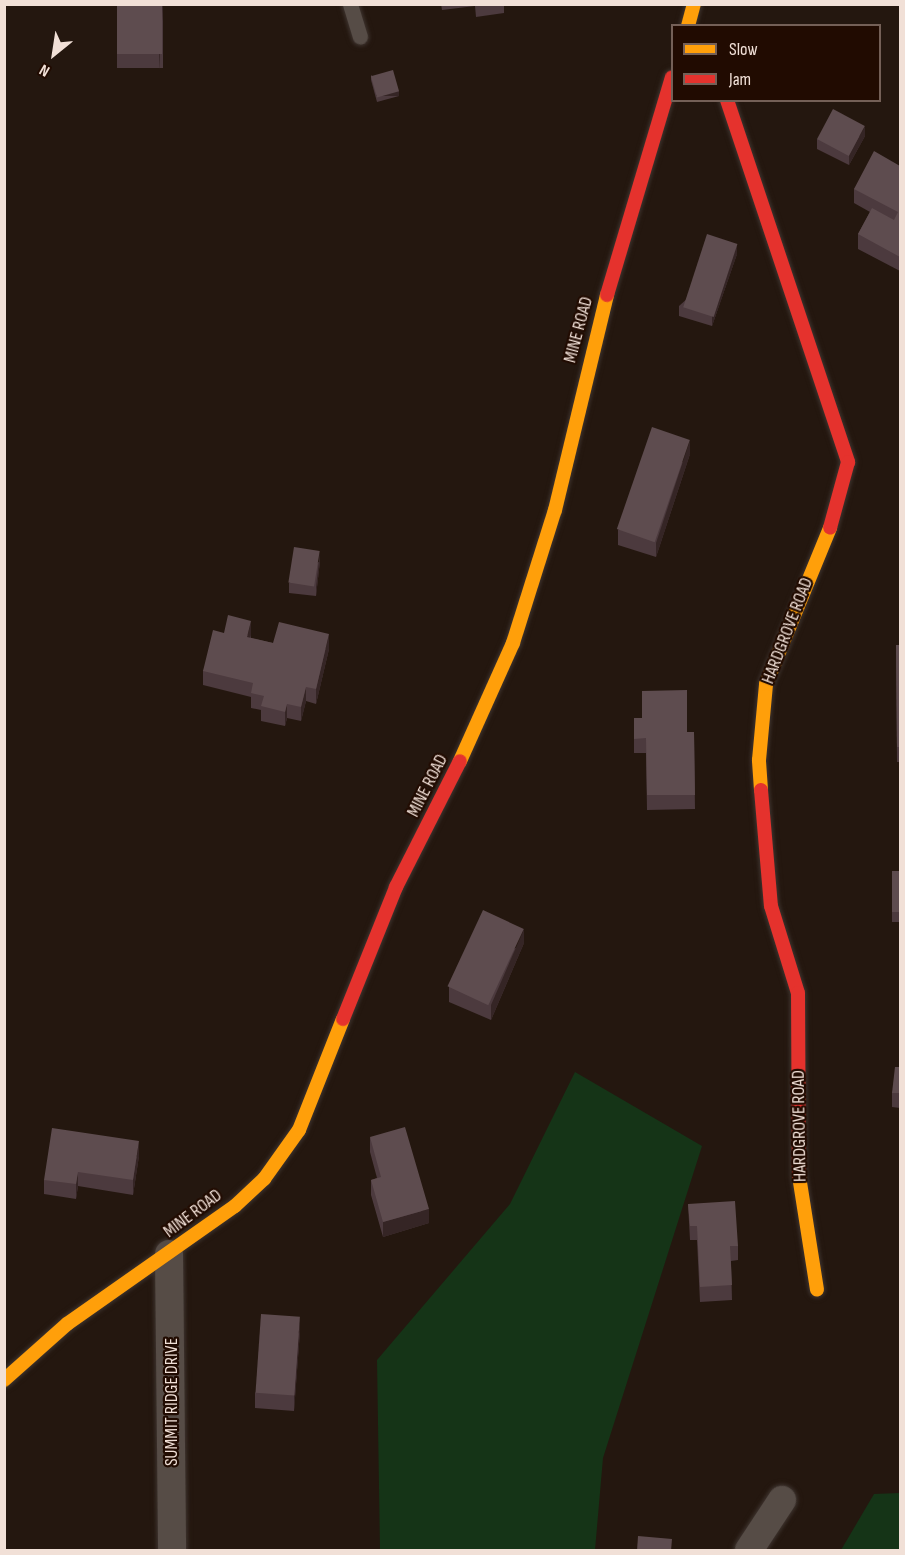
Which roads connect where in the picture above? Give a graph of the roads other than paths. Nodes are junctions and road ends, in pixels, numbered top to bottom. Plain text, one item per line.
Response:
1 (350, 4) edge
2 (694, 5) edge
3 (689, 24) edge
4 (700, 24) edge
5 (360, 37) dead end
6 (671, 80) edge
7 (728, 102) edge
8 (170, 1254) junction
9 (817, 1290) dead end
10 (4, 1380) edge
11 (782, 1500) dead end
12 (172, 1551) edge
13 (749, 1551) edge

1 - 5 lane
2 - 3 street
2 - 4 street
6 - 8 street, MINE ROAD
7 - 9 street, HARDGROVE ROAD
8 - 10 street, MINE ROAD
8 - 12 street, SUMMIT RIDGE DRIVE
11 - 13 street

